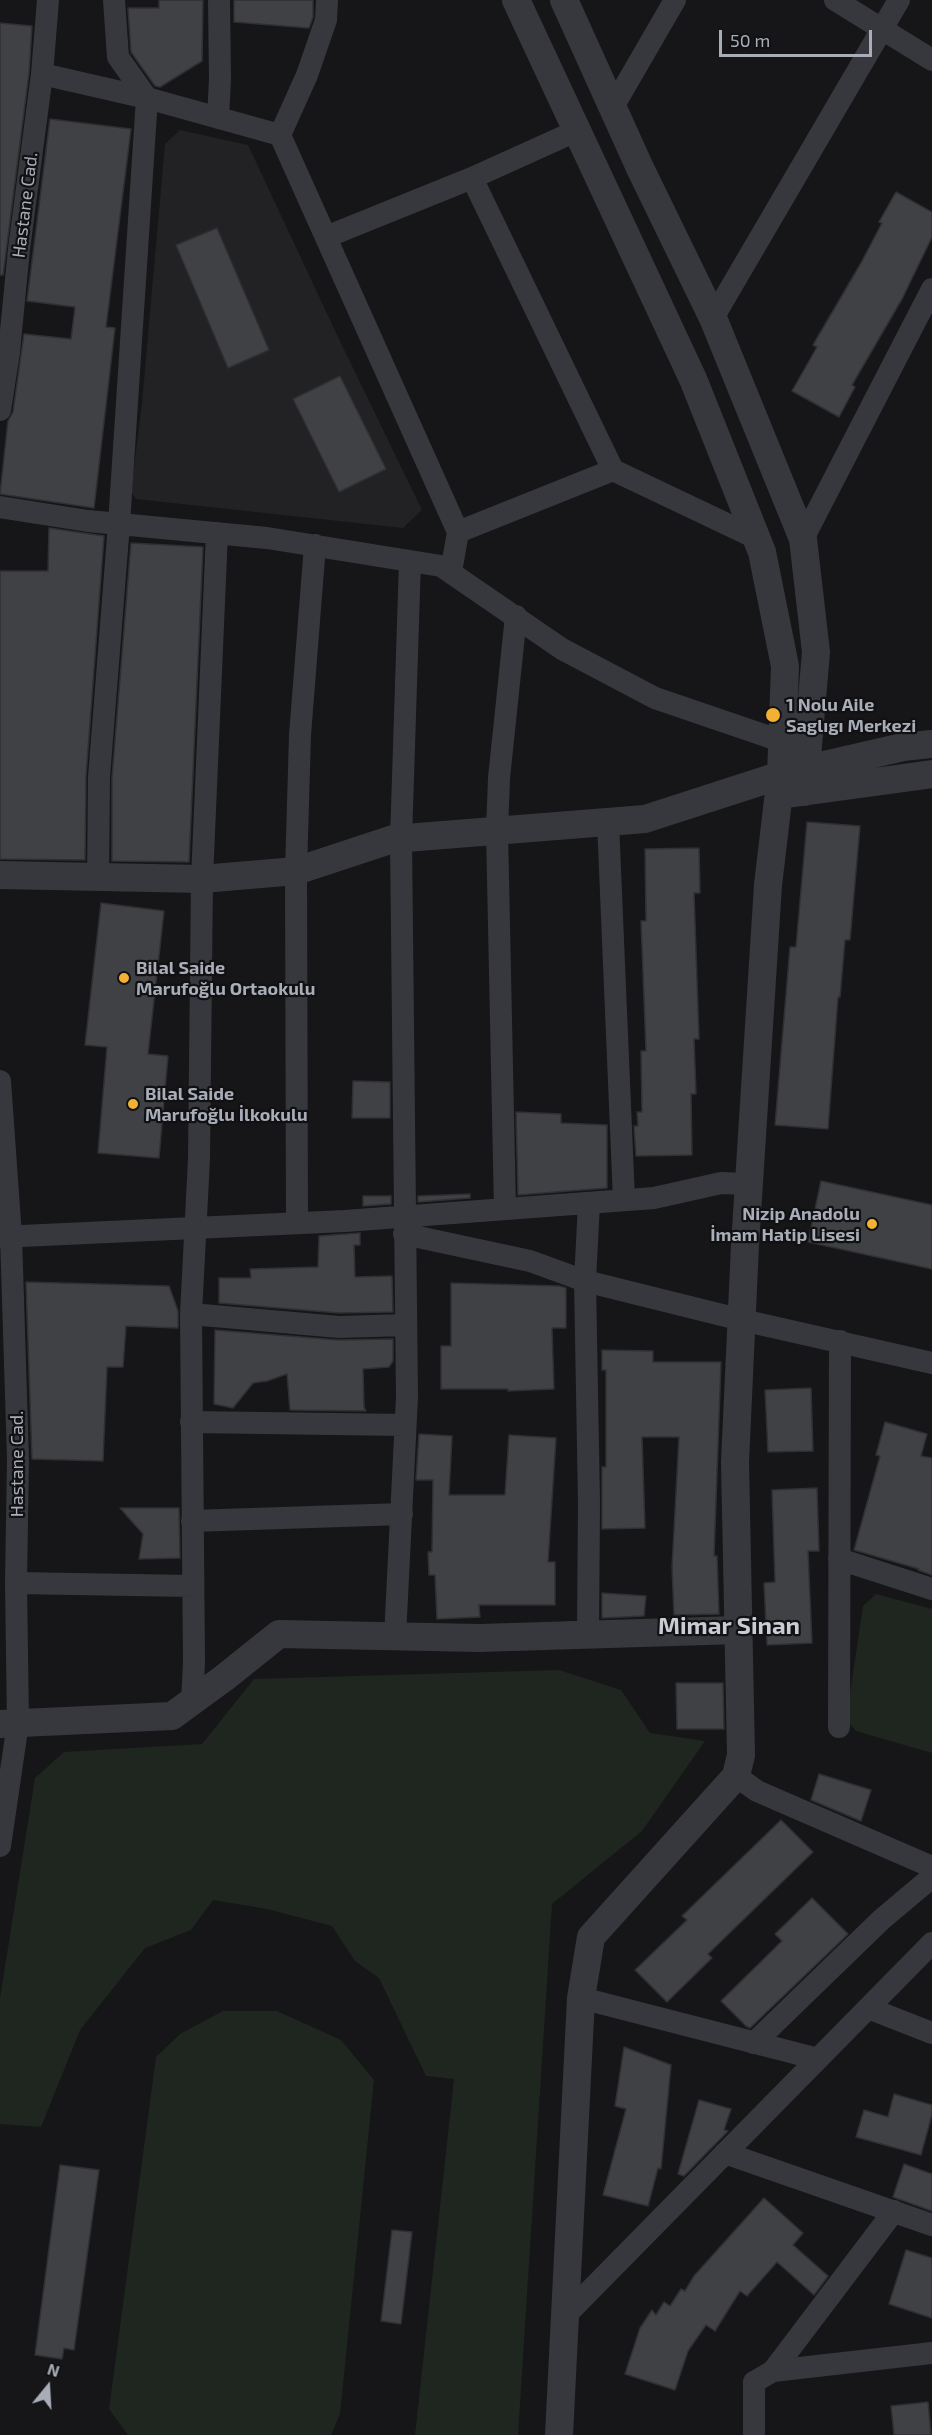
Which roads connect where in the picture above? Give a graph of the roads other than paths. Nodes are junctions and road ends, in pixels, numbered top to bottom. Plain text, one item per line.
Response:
1 (48, 0) edge
2 (114, 0) edge
3 (219, 0) edge
4 (327, 0) edge
5 (516, 0) edge
6 (564, 0) edge
7 (675, 0) edge
8 (835, 0) edge
9 (899, 0) edge
10 (882, 29) junction
11 (932, 60) edge
12 (42, 74) junction
13 (147, 98) junction
14 (612, 107) junction
15 (218, 118) junction
16 (576, 131) junction
17 (280, 135) junction
18 (472, 178) junction
19 (326, 237) junction
20 (10, 249) edge
21 (932, 290) edge
22 (713, 318) junction
23 (0, 410) edge
24 (613, 470) junction
25 (0, 507) edge
26 (119, 524) junction
27 (458, 532) junction
28 (217, 533) junction
29 (756, 538) junction
30 (803, 539) junction
31 (315, 545) junction
32 (410, 561) junction
33 (452, 572) junction
34 (516, 616) junction
35 (781, 741) junction
36 (932, 744) edge
37 (932, 774) edge
38 (792, 783) junction
39 (608, 822) junction
40 (497, 831) junction
41 (401, 839) junction
42 (296, 871) junction
43 (0, 875) edge
44 (98, 878) junction
45 (202, 879) junction
46 (0, 1081) edge
47 (749, 1184) junction
48 (624, 1200) junction
49 (589, 1203) junction
50 (505, 1209) junction
51 (297, 1223) junction
52 (404, 1225) junction
53 (196, 1228) junction
54 (6, 1236) edge
55 (585, 1281) junction
56 (190, 1314) junction
57 (742, 1320) junction
58 (405, 1325) junction
59 (840, 1341) junction
60 (932, 1363) edge
61 (191, 1422) junction
62 (405, 1425) junction
63 (402, 1514) junction
64 (192, 1521) junction
65 (839, 1559) junction
66 (16, 1583) junction
67 (193, 1586) junction
68 (932, 1589) edge
69 (738, 1630) junction
70 (588, 1634) junction
71 (395, 1637) junction
72 (192, 1702) junction
73 (9, 1724) edge
74 (839, 1727) dead end
75 (736, 1776) junction
76 (0, 1846) edge
77 (932, 1867) edge
78 (932, 1877) edge
79 (932, 1943) edge
80 (581, 1998) junction
81 (868, 2008) junction
82 (932, 2033) edge
83 (754, 2043) junction
84 (818, 2059) junction
85 (725, 2153) junction
86 (894, 2211) junction
87 (932, 2225) edge
88 (565, 2316) junction
89 (932, 2353) edge
90 (773, 2371) junction
91 (559, 2435) edge
92 (754, 2435) edge

1 - 12 street, Hastane Cad.
2 - 13 street
3 - 15 street
4 - 17 street
5 - 16 street
6 - 14 street
7 - 14 street
8 - 10 street
9 - 10 street
10 - 11 street
10 - 22 street
12 - 13 street
12 - 20 street, Hastane Cad.
13 - 15 street
13 - 26 street
14 - 22 street
15 - 17 street
16 - 18 street
16 - 29 street
17 - 19 street
18 - 19 street
18 - 24 street
19 - 27 street
20 - 23 street, Hastane Cad.
21 - 30 street
22 - 30 street
24 - 27 street
24 - 29 street
25 - 26 street
26 - 28 street
26 - 44 street
27 - 33 street
28 - 31 street
28 - 45 street
29 - 35 street
30 - 38 street
31 - 32 street
31 - 42 street
32 - 33 street
32 - 41 street
33 - 34 street
34 - 35 street
34 - 40 street
35 - 38 street
36 - 38 street
37 - 38 street
38 - 39 street
38 - 47 street
39 - 40 street
39 - 48 street
40 - 41 street
40 - 50 street
41 - 42 street
41 - 52 street
42 - 45 street
42 - 51 street
43 - 44 street
44 - 45 street
45 - 53 street
46 - 54 street, Hastane Cad.
47 - 48 street
47 - 57 street
48 - 49 street
49 - 50 street
49 - 55 street
50 - 52 street
51 - 52 street
51 - 53 street
52 - 55 street
52 - 58 street
53 - 54 street
53 - 56 street
54 - 66 street, Hastane Cad.
55 - 57 street
55 - 70 street
56 - 58 street
56 - 61 street
57 - 59 street
57 - 69 street
58 - 62 street
59 - 60 street
59 - 65 street
61 - 62 street
61 - 64 street
62 - 63 street
63 - 64 street
63 - 71 street
64 - 67 street
65 - 68 street
65 - 74 street
66 - 67 street
66 - 73 street, Hastane Cad.
67 - 72 street
69 - 70 street
69 - 75 street
70 - 71 street
71 - 72 street
72 - 73 street
73 - 76 street, Hastane Cad.
75 - 77 street
75 - 80 street
78 - 83 street
79 - 81 street
80 - 83 street
80 - 88 street
81 - 82 street
81 - 84 street
83 - 84 street
84 - 85 street
85 - 86 street
85 - 88 street
86 - 87 street
86 - 90 street
88 - 91 street
89 - 90 street
90 - 92 street

